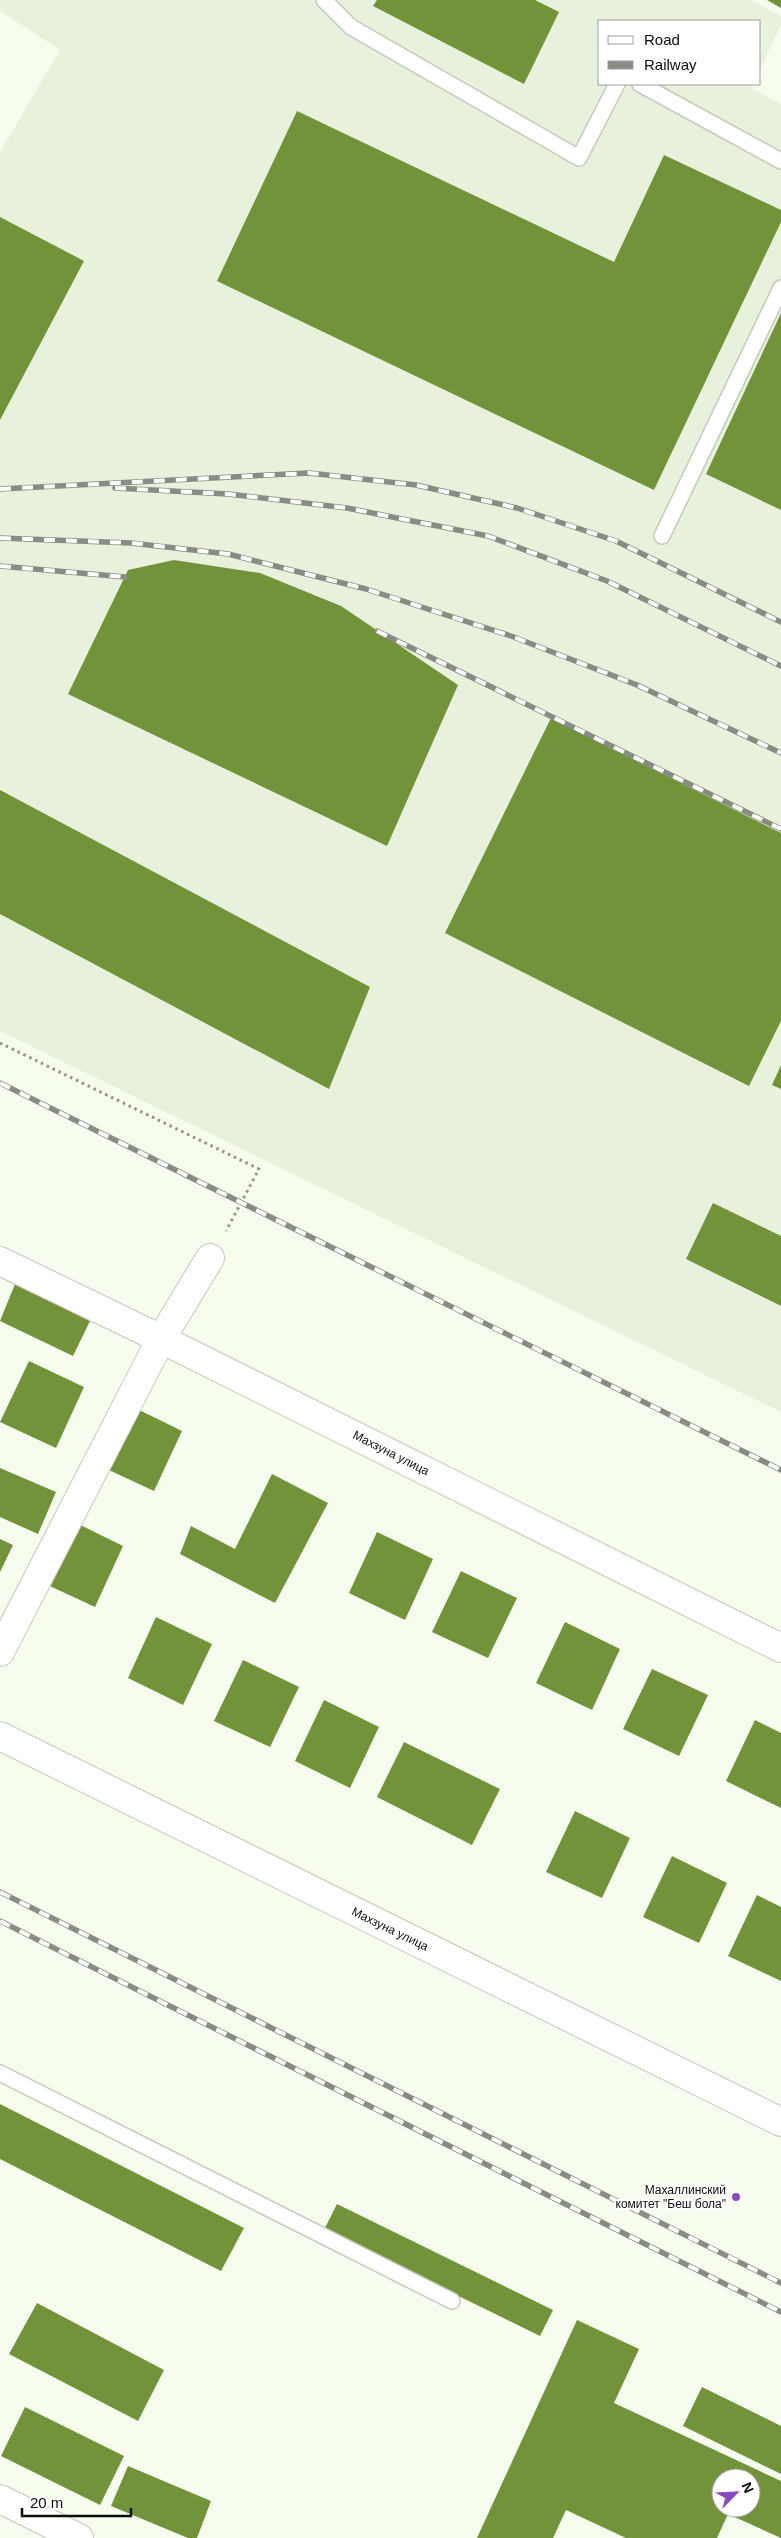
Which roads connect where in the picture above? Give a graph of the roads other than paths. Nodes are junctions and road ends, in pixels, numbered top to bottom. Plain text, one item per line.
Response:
1 (324, 0) edge
2 (616, 85) edge
3 (642, 85) edge
4 (781, 161) edge
5 (781, 288) edge
6 (662, 536) dead end
7 (210, 1258) road end
8 (0, 1261) edge
9 (161, 1338) junction
10 (781, 1648) edge
11 (0, 1652) edge
12 (0, 1736) edge
13 (0, 2073) edge
14 (781, 2122) edge
15 (452, 2301) dead end
16 (0, 2499) edge
17 (79, 2538) edge

1 - 2 lane
3 - 4 lane
5 - 6 lane
7 - 9 street
8 - 9 street, Махзуна улица
9 - 10 street, Махзуна улица
9 - 11 street
12 - 14 street, Махзуна улица
13 - 15 lane
16 - 17 street

